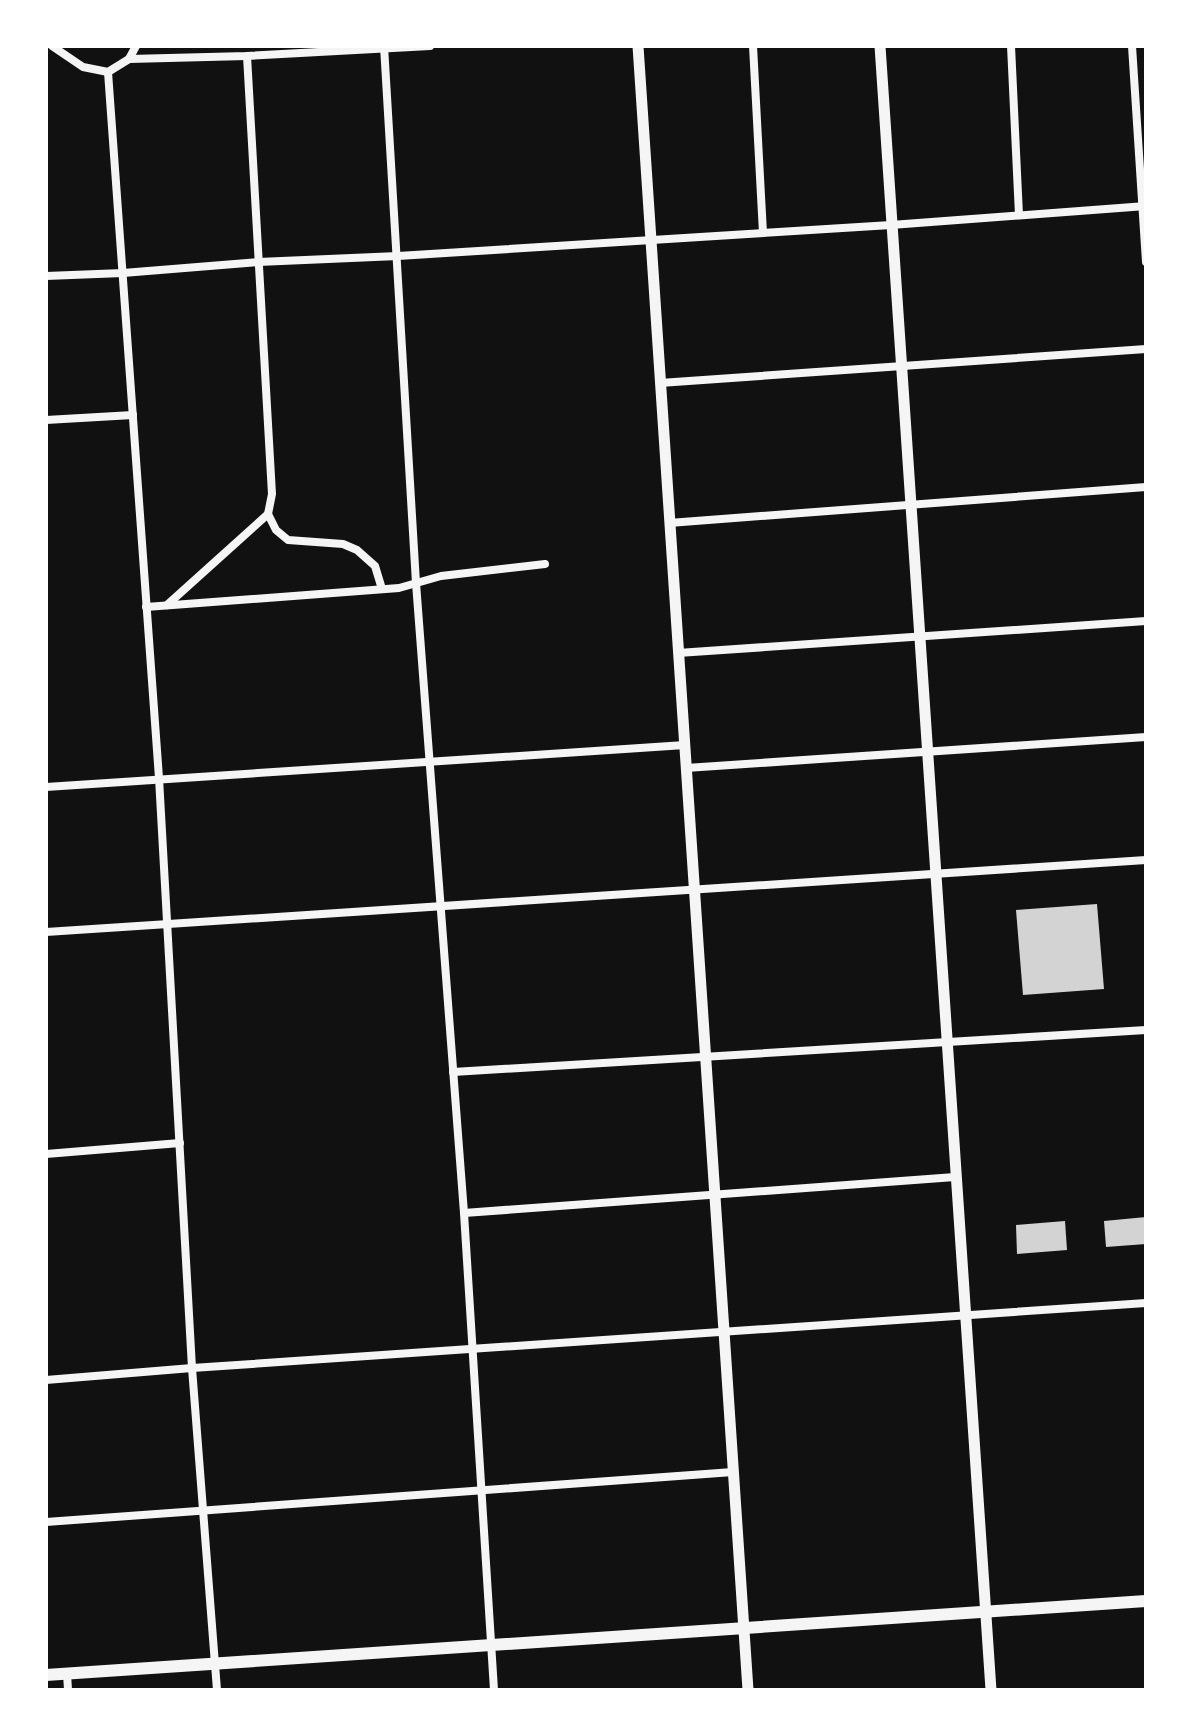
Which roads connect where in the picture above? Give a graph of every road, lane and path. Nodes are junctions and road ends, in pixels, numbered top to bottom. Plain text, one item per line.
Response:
1 (52, 46) edge
2 (136, 46) edge
3 (430, 46) edge
4 (638, 46) edge
5 (753, 46) edge
6 (880, 46) edge
7 (1011, 46) edge
8 (1132, 46) edge
9 (384, 47) edge
10 (247, 56) junction
11 (129, 59) junction
12 (108, 72) junction
13 (1144, 206) edge
14 (1019, 215) junction
15 (891, 225) junction
16 (763, 233) junction
17 (651, 240) junction
18 (398, 256) junction
19 (258, 262) junction
20 (1146, 262) edge
21 (123, 273) junction
22 (46, 276) edge
23 (1146, 349) edge
24 (901, 366) junction
25 (660, 383) junction
26 (133, 415) junction
27 (46, 420) edge
28 (1146, 487) edge
29 (910, 503) junction
30 (268, 514) junction
31 (669, 523) junction
32 (545, 564) dead end
33 (416, 583) junction
34 (382, 589) junction
35 (167, 605) junction
36 (146, 607) junction
37 (1146, 621) edge
38 (919, 637) junction
39 (678, 653) junction
40 (1146, 737) edge
41 (685, 745) junction
42 (927, 751) junction
43 (430, 761) junction
44 (686, 768) junction
45 (159, 778) junction
46 (46, 787) edge
47 (1146, 860) edge
48 (936, 874) junction
49 (694, 890) junction
50 (441, 906) junction
51 (166, 924) junction
52 (46, 932) edge
53 (1146, 1030) edge
54 (947, 1042) junction
55 (705, 1057) junction
56 (453, 1072) junction
57 (180, 1143) junction
58 (46, 1154) edge
59 (955, 1177) junction
60 (715, 1194) junction
61 (464, 1213) junction
62 (1146, 1303) edge
63 (965, 1315) junction
64 (724, 1331) junction
65 (472, 1349) junction
66 (192, 1368) junction
67 (46, 1380) edge
68 (733, 1472) junction
69 (482, 1490) junction
70 (204, 1509) junction
71 (46, 1522) edge
72 (1146, 1601) edge
73 (986, 1612) junction
74 (744, 1628) junction
75 (490, 1645) junction
76 (214, 1662) junction
77 (67, 1673) junction
78 (46, 1675) edge
79 (68, 1690) edge
80 (217, 1690) edge
81 (494, 1690) edge
82 (748, 1690) edge
83 (991, 1690) edge

1 - 12 street
2 - 11 street
3 - 9 street
4 - 17 street
5 - 16 street
6 - 15 street
7 - 14 street
8 - 13 street
9 - 10 street
9 - 18 street
10 - 11 street
10 - 19 street
11 - 12 street
12 - 21 street
13 - 14 street
13 - 20 street
14 - 15 street
15 - 16 street
15 - 24 street
16 - 17 street
17 - 18 street
17 - 25 street
18 - 19 street
18 - 33 street
19 - 21 street
19 - 30 street
21 - 22 street
21 - 26 street
23 - 24 street
24 - 25 street
24 - 29 street
25 - 31 street
26 - 27 street
26 - 36 street
28 - 29 street
29 - 31 street
29 - 38 street
30 - 34 street
30 - 35 street
31 - 39 street
32 - 33 street
33 - 34 street
33 - 43 street
34 - 35 street
35 - 36 street
36 - 45 street
37 - 38 street
38 - 39 street
38 - 42 street
39 - 41 street
40 - 42 street
41 - 43 street
41 - 44 street
42 - 44 street
42 - 48 street
43 - 45 street
43 - 50 street
44 - 49 street
45 - 46 street
45 - 51 street
47 - 48 street
48 - 49 street
48 - 54 street
49 - 50 street
49 - 55 street
50 - 51 street
50 - 56 street
51 - 52 street
51 - 57 street
53 - 54 street
54 - 55 street
54 - 59 street
55 - 56 street
55 - 60 street
56 - 61 street
57 - 58 street
57 - 66 street
59 - 60 street
59 - 63 street
60 - 61 street
60 - 64 street
61 - 65 street
62 - 63 street
63 - 64 street
63 - 73 street
64 - 65 street
64 - 68 street
65 - 66 street
65 - 69 street
66 - 67 street
66 - 70 street
68 - 69 street
68 - 74 street
69 - 70 street
69 - 75 street
70 - 71 street
70 - 76 street
72 - 73 main road
73 - 74 main road
73 - 83 street
74 - 75 main road
74 - 82 street
75 - 76 main road
75 - 81 street
76 - 77 main road
76 - 80 street
77 - 78 main road
77 - 79 street

